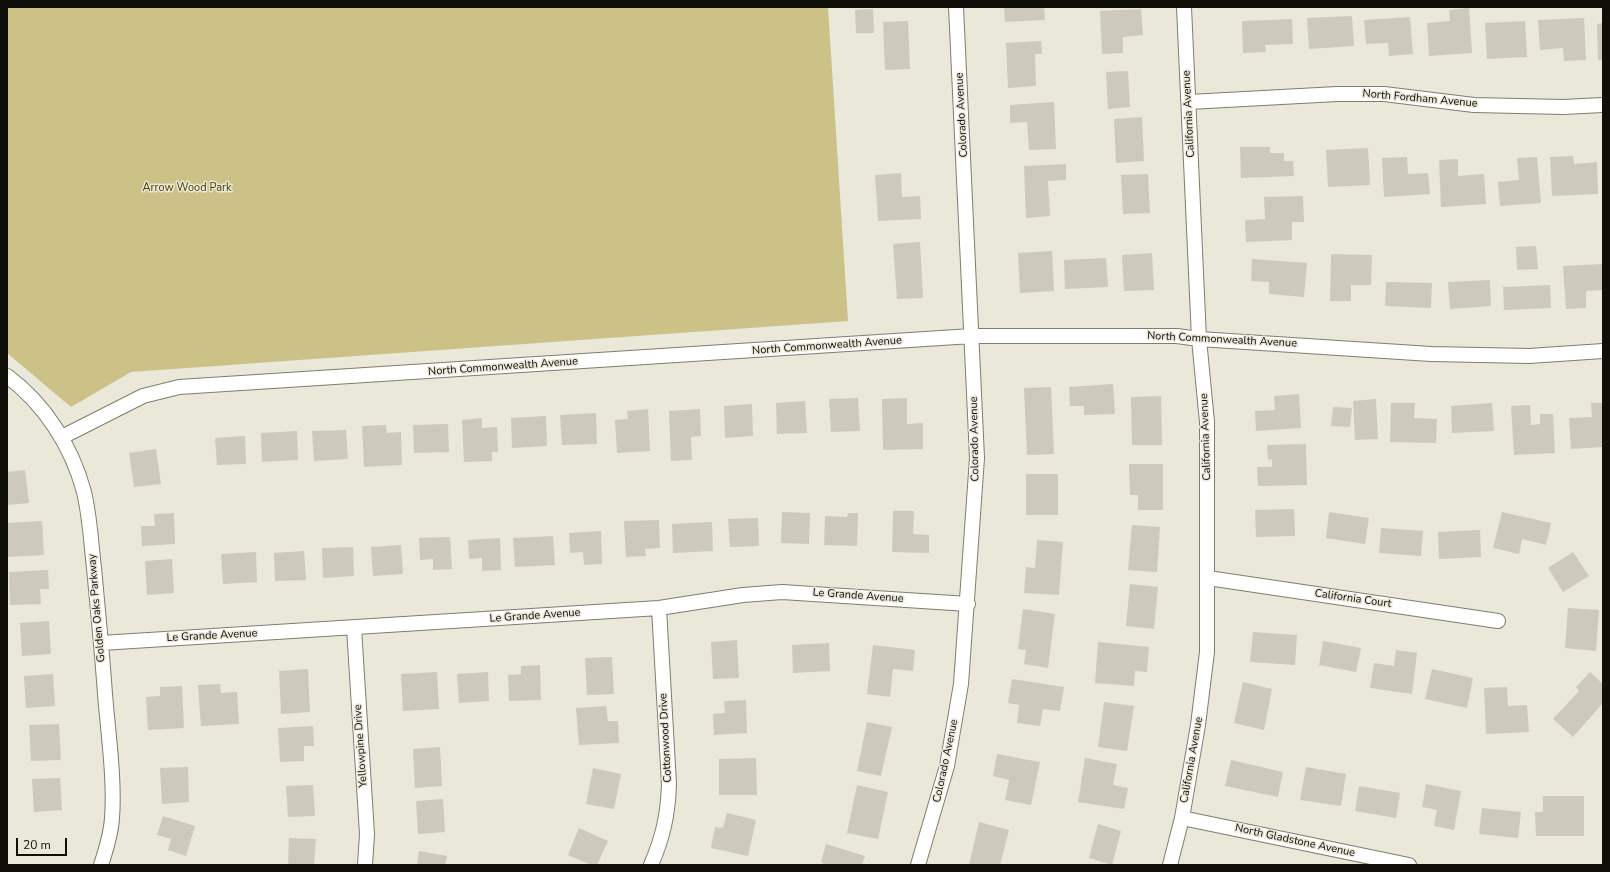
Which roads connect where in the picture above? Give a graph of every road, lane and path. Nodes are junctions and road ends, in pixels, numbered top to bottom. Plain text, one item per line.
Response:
1 (956, 7) edge
2 (1184, 7) edge
3 (1189, 102) junction
4 (1603, 104) edge
5 (972, 336) junction
6 (1199, 339) junction
7 (1603, 351) edge
8 (7, 376) edge
9 (62, 437) junction
10 (1208, 578) junction
11 (968, 604) junction
12 (659, 608) junction
13 (1498, 620) dead end
14 (354, 628) junction
15 (101, 643) junction
16 (1182, 818) junction
17 (101, 865) edge
18 (365, 865) edge
19 (651, 865) edge
20 (918, 865) edge
21 (1170, 865) edge
22 (1409, 865) edge

1 - 5 street, Colorado Avenue
2 - 3 street, California Avenue
3 - 4 street, North Fordham Avenue
3 - 6 street, California Avenue
5 - 6 street, North Commonwealth Avenue
5 - 9 street, North Commonwealth Avenue
5 - 11 street, Colorado Avenue
6 - 7 street, North Commonwealth Avenue
6 - 10 street, California Avenue
8 - 9 street, Golden Oaks Parkway
9 - 15 street, Golden Oaks Parkway
10 - 13 street, California Court
10 - 16 street, California Avenue
11 - 12 street, Le Grande Avenue
11 - 20 street, Colorado Avenue
12 - 14 street, Le Grande Avenue
12 - 19 street, Cottonwood Drive
14 - 15 street, Le Grande Avenue
14 - 18 street, Yellowpine Drive
15 - 17 street, Golden Oaks Parkway
16 - 21 street, California Avenue
16 - 22 street, North Gladstone Avenue

